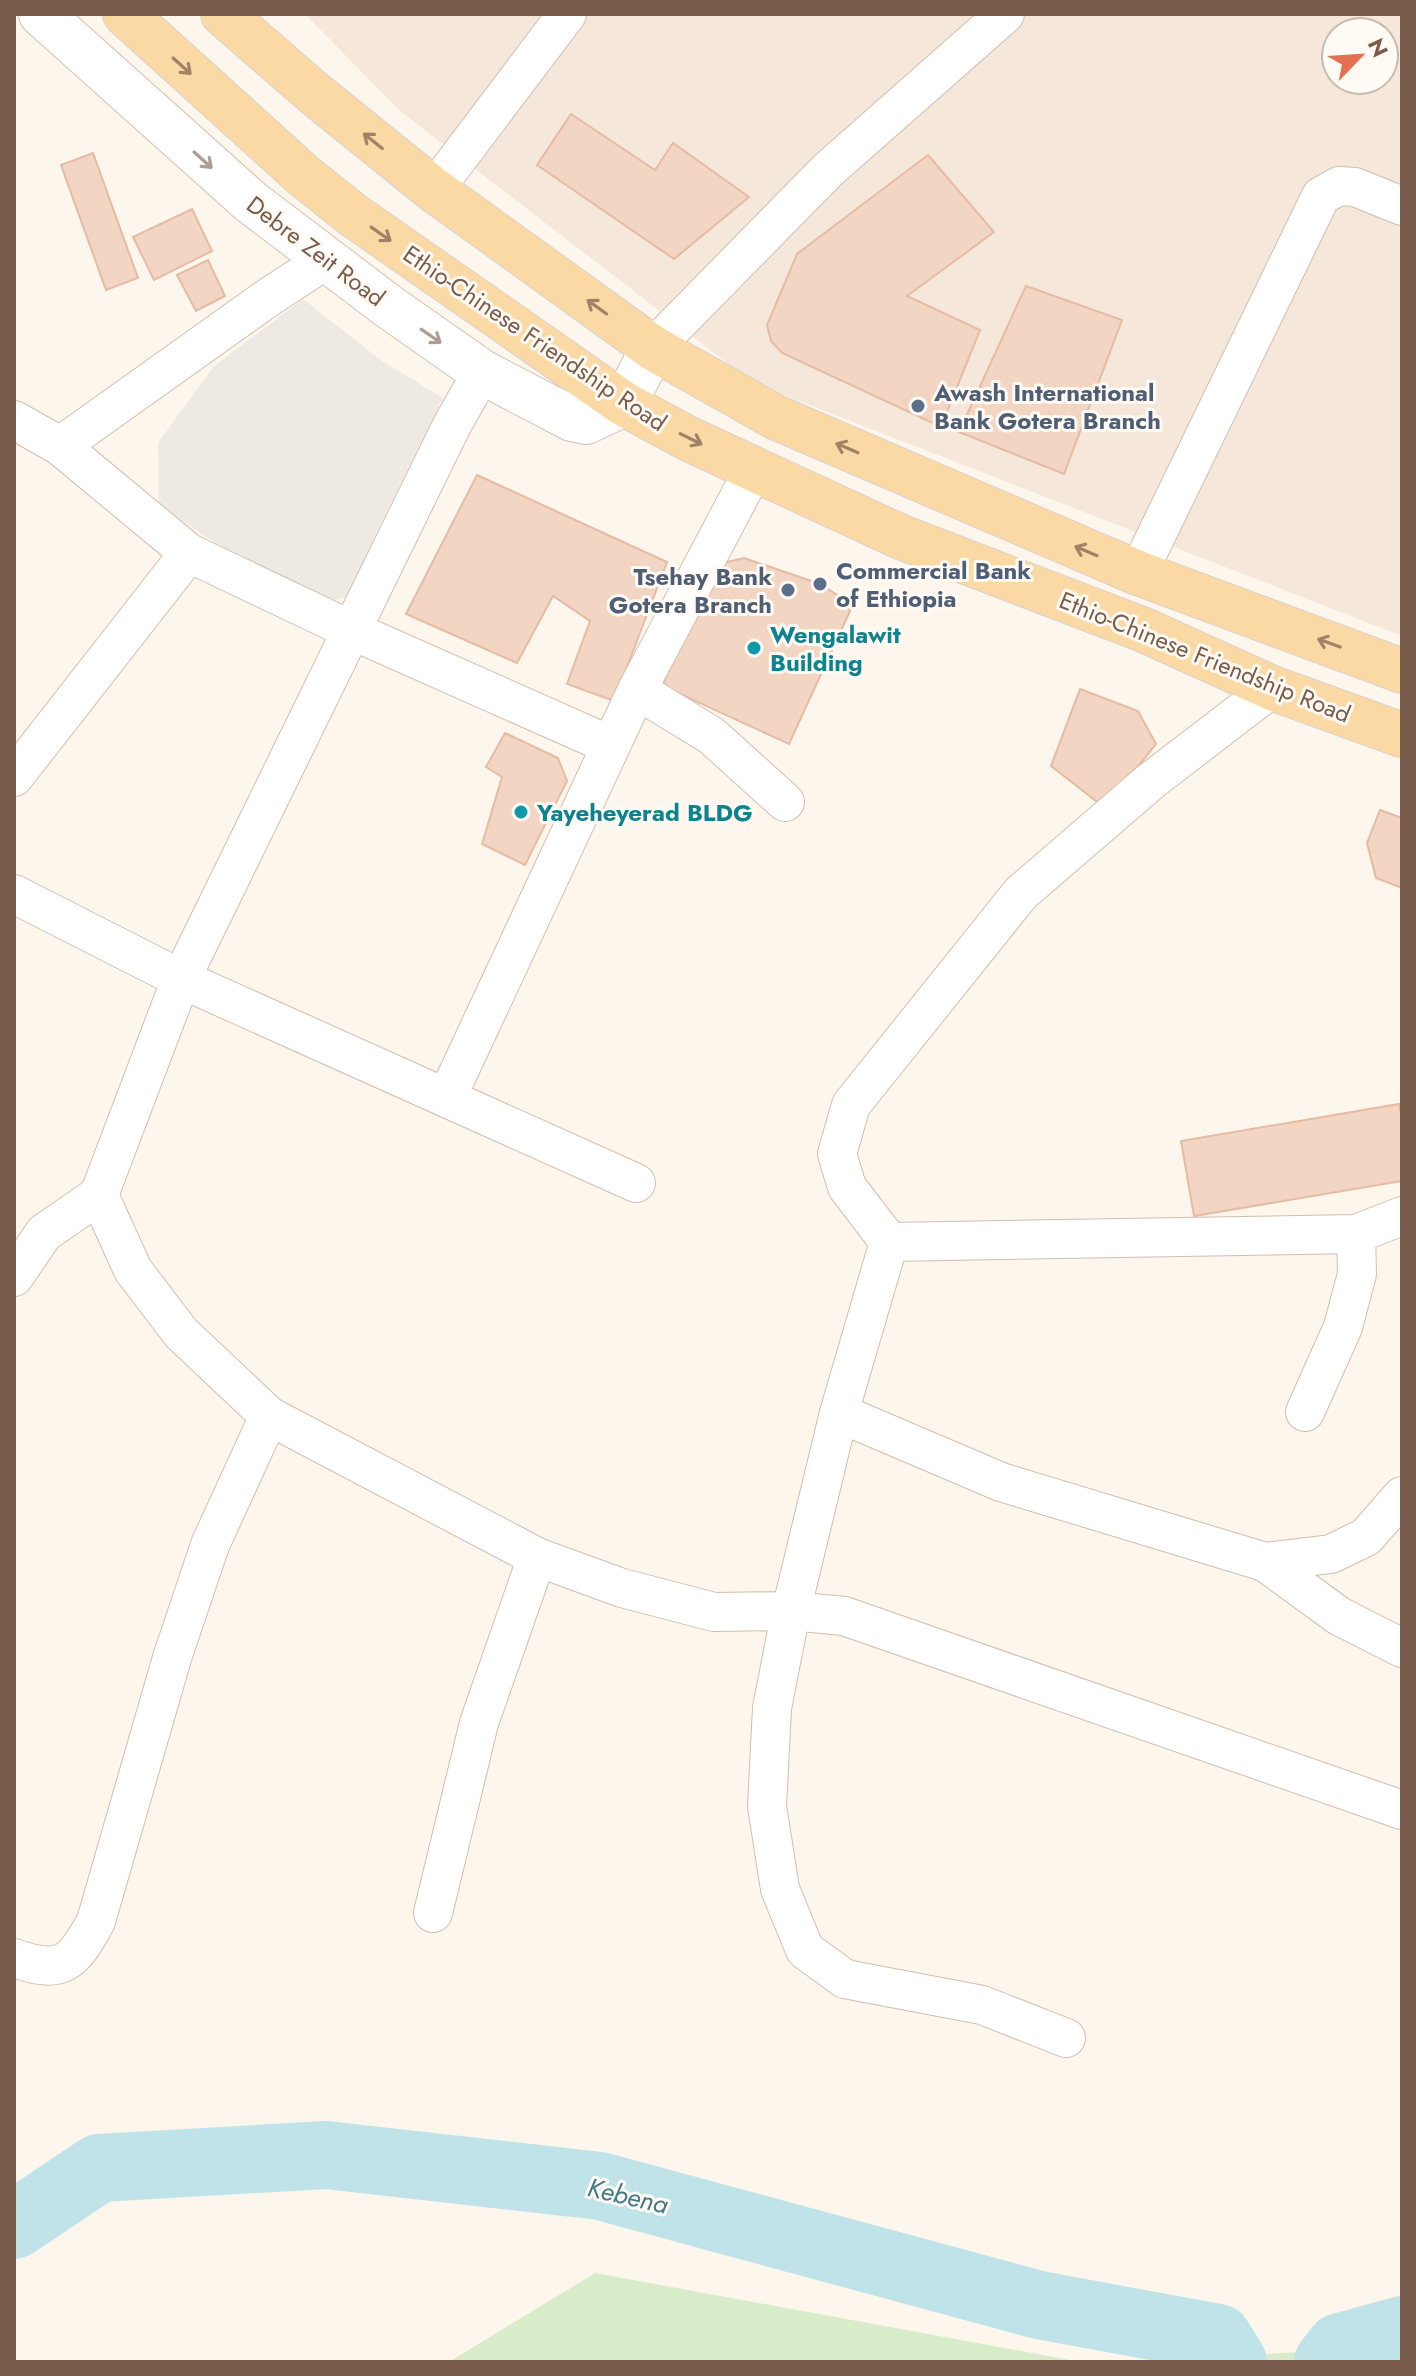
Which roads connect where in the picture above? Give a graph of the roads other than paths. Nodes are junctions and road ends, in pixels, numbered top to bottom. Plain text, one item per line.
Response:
1 (41, 14) edge
2 (125, 14) edge
3 (223, 14) edge
4 (567, 14) edge
5 (1005, 14) edge
6 (434, 190) junction
7 (1402, 206) edge
8 (327, 259) junction
9 (653, 348) junction
10 (482, 372) junction
11 (624, 404) junction
12 (14, 420) edge
13 (60, 446) junction
14 (754, 469) junction
15 (189, 553) junction
16 (1138, 573) junction
17 (353, 631) junction
18 (1393, 660) edge
19 (1272, 688) junction
20 (637, 690) junction
21 (1402, 735) edge
22 (610, 745) junction
23 (14, 777) edge
24 (785, 802) dead end
25 (14, 894) edge
26 (181, 979) junction
27 (447, 1097) junction
28 (636, 1183) dead end
29 (99, 1195) junction
30 (1402, 1216) edge
31 (1356, 1234) junction
32 (889, 1242) junction
33 (14, 1277) edge
34 (1305, 1412) dead end
35 (839, 1413) junction
36 (269, 1416) junction
37 (1402, 1496) edge
38 (537, 1557) junction
39 (1265, 1562) junction
40 (791, 1611) junction
41 (1402, 1648) edge
42 (1402, 1810) edge
43 (433, 1913) dead end
44 (14, 1958) edge
45 (1066, 2038) dead end

1 -> 8 main road, Debre Zeit Road
2 -> 11 main road, Ethio-Chinese Friendship Road
6 -> 3 main road
4 - 6 street
5 - 9 street
9 -> 6 main road
7 - 16 street
8 -> 10 main road, Debre Zeit Road
8 - 13 street
9 - 11 main road
16 -> 9 main road
10 - 11 main road, Debre Zeit Road
10 - 17 street
11 -> 14 main road, Ethio-Chinese Friendship Road
12 - 13 street
13 - 15 street
14 - 19 main road, Ethio-Chinese Friendship Road
14 - 20 street
15 - 17 street
15 - 23 street
18 -> 16 main road
17 - 22 street
17 - 26 street
19 - 21 main road, Ethio-Chinese Friendship Road
19 - 32 street
20 - 22 street
20 - 24 street
22 - 27 street
25 - 26 street
26 - 27 street
26 - 29 street
27 - 28 street
29 - 33 street
29 - 36 street
30 - 31 street
31 - 32 street
31 - 34 street
32 - 35 street
35 - 39 street
35 - 40 street
36 - 38 street
36 - 44 street
37 - 39 street
38 - 40 street
38 - 43 street
39 - 41 street
40 - 42 street
40 - 45 street

